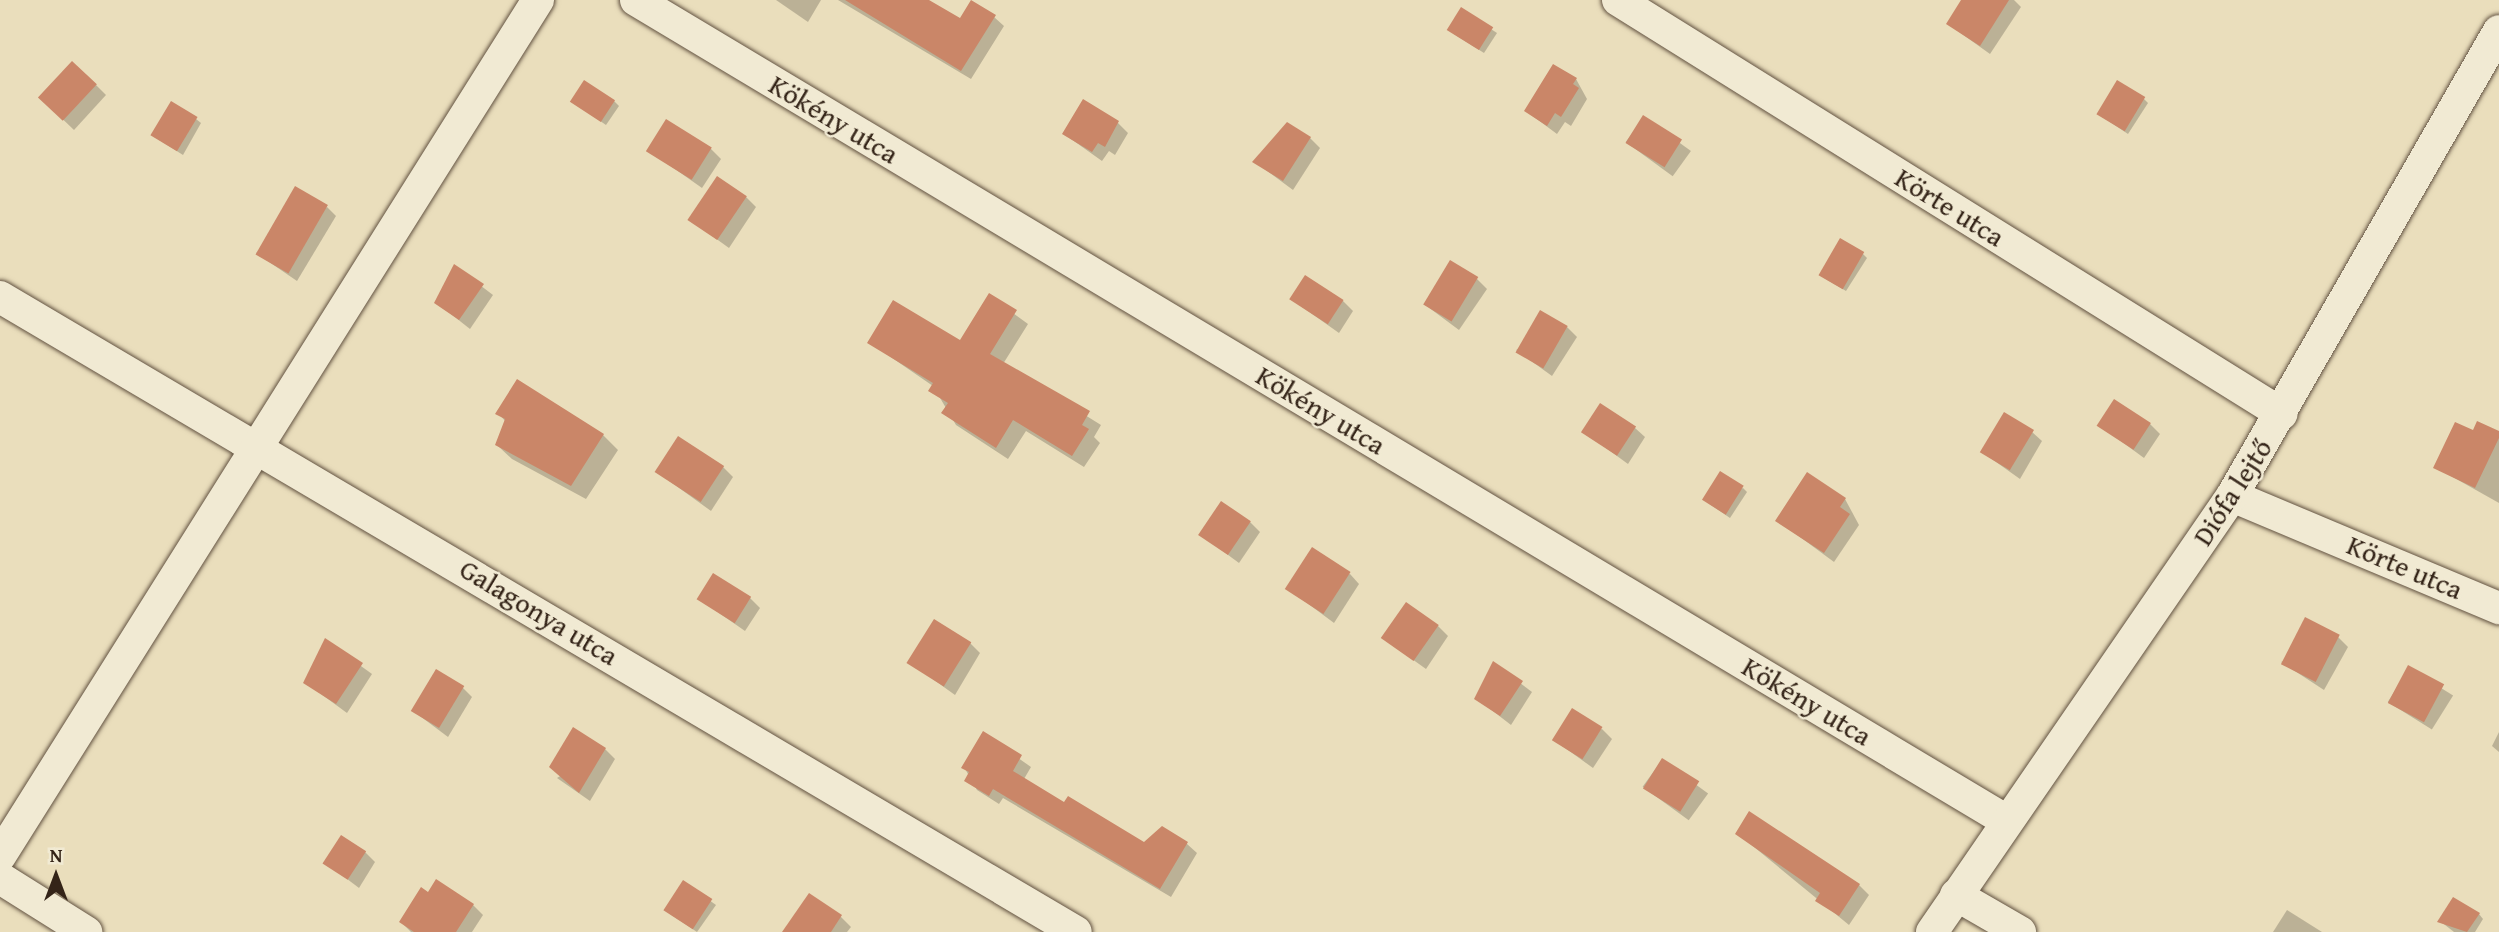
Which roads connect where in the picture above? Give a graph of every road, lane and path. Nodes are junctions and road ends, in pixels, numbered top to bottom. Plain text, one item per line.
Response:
1 (538, 0) edge
2 (636, 0) edge
3 (1618, 0) edge
4 (2499, 31) edge
5 (0, 298) edge
6 (2282, 414) junction
7 (255, 443) junction
8 (2232, 496) junction
9 (2499, 608) edge
10 (2005, 820) junction
11 (0, 856) edge
12 (0, 878) edge
13 (1956, 895) junction
14 (86, 932) edge
15 (1076, 932) edge
16 (1932, 932) edge
17 (2020, 932) edge

1 - 7 street
2 - 10 street, Kökény utca
3 - 6 street, Körte utca
4 - 6 street, Diófa lejtő
5 - 7 street, Galagonya utca
6 - 8 street, Diófa lejtő
7 - 11 street
7 - 15 street, Galagonya utca
8 - 9 street, Körte utca
8 - 10 street, Diófa lejtő
10 - 13 street, Diófa lejtő
12 - 14 street
13 - 16 street, Diófa lejtő
13 - 17 street

